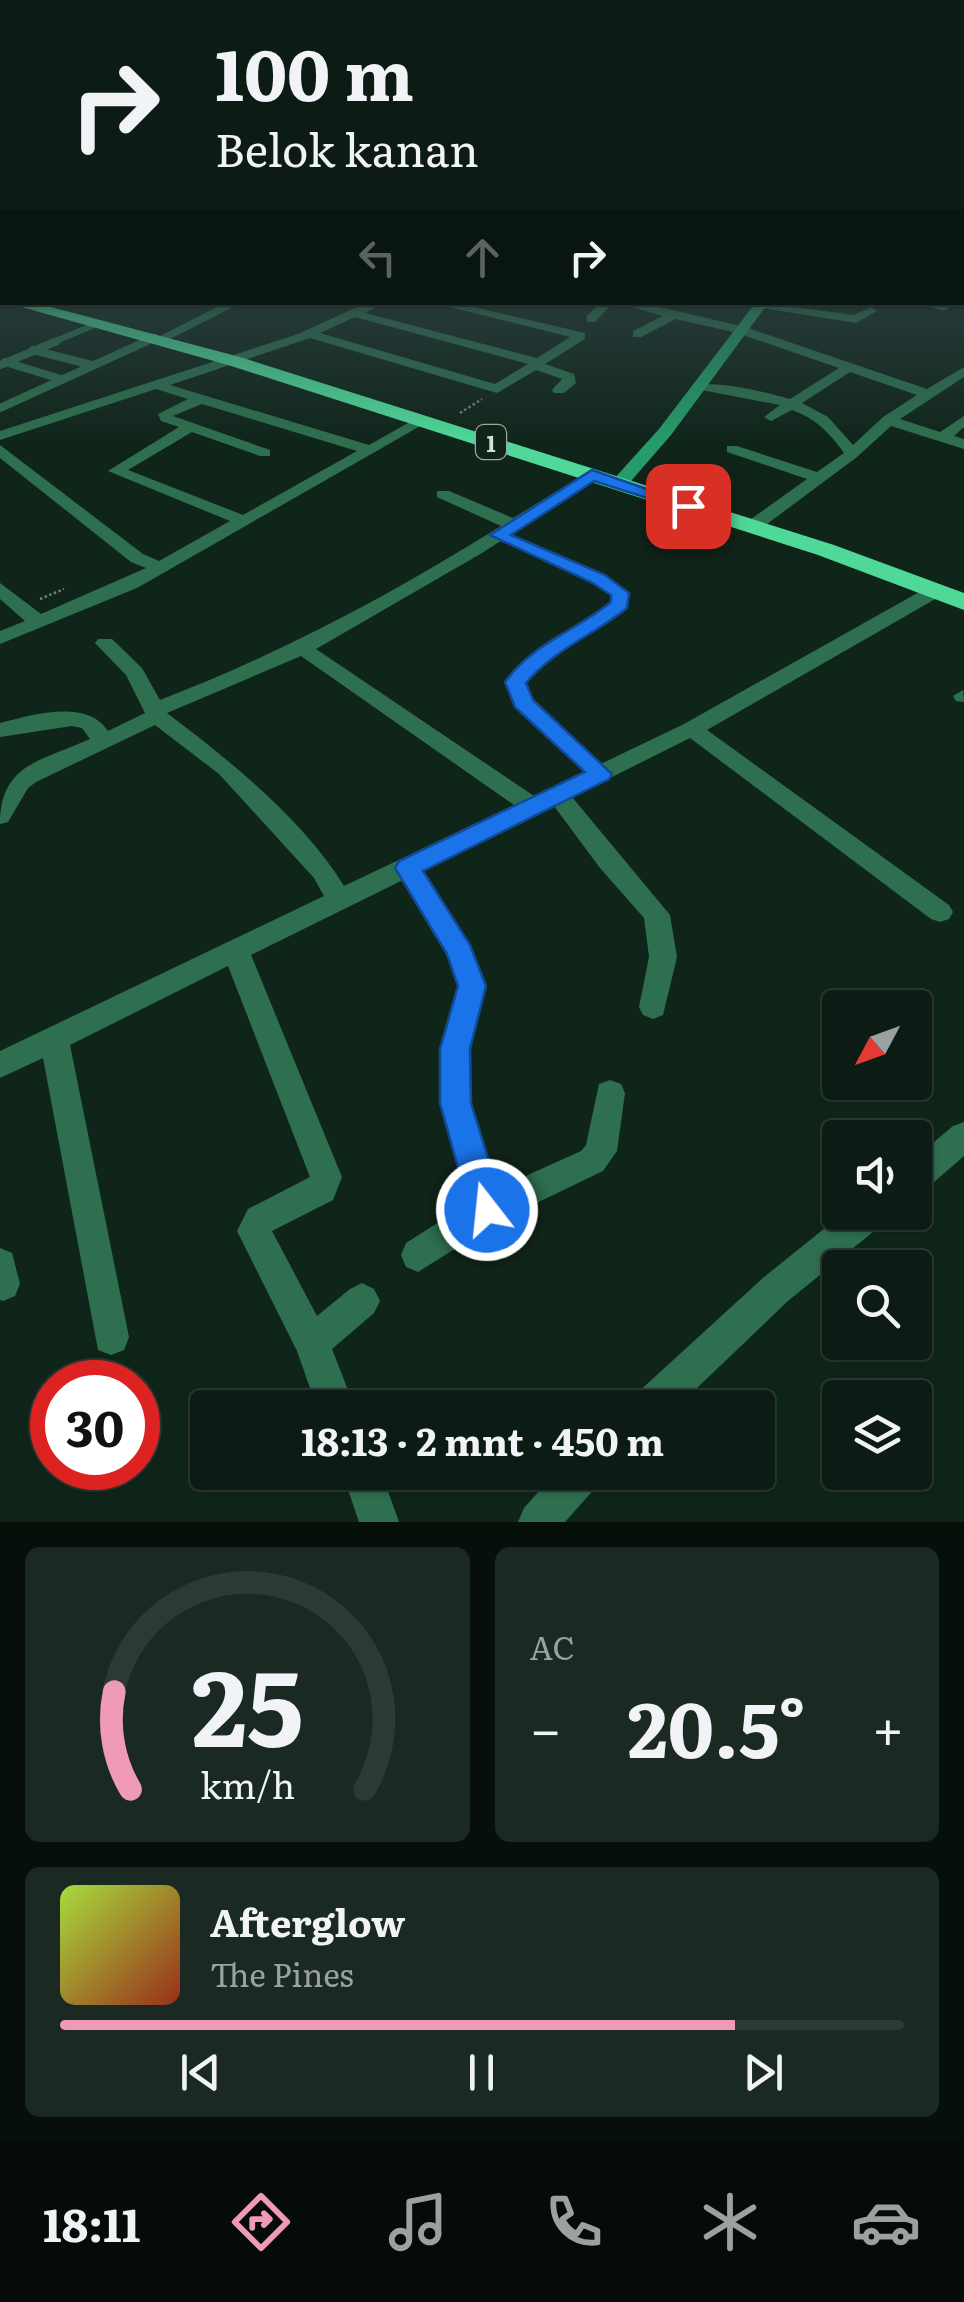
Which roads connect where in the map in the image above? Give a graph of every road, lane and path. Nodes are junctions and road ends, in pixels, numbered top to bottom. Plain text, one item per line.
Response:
1 (24, 305) edge
2 (230, 305) edge
3 (448, 305) edge
4 (605, 305) edge
5 (632, 305) edge
6 (761, 305) edge
7 (775, 305) edge
8 (934, 305) edge
9 (944, 307) dead end
10 (349, 310) edge
11 (870, 311) dead end
12 (674, 315) junction
13 (592, 319) dead end
14 (99, 323) junction
15 (741, 330) junction
16 (310, 334) junction
17 (638, 334) dead end
18 (157, 338) junction
19 (34, 350) junction
20 (234, 361) junction
21 (2, 364) edge
22 (536, 364) junction
23 (92, 365) junction
24 (849, 367) junction
25 (964, 371) edge
26 (61, 379) junction
27 (157, 385) junction
28 (698, 388) junction
29 (497, 389) junction
30 (559, 390) dead end
31 (931, 394) junction
32 (0, 395) edge
33 (201, 398) junction
34 (15, 400) junction
35 (792, 403) junction
36 (0, 408) edge
37 (771, 418) dead end
38 (888, 420) junction
39 (964, 420) edge
40 (431, 424) junction
41 (188, 428) junction
42 (0, 436) edge
43 (943, 437) junction
44 (964, 444) edge
45 (732, 449) dead end
46 (0, 450) edge
47 (370, 450) junction
48 (265, 453) dead end
49 (852, 454) junction
50 (592, 475) junction
51 (818, 478) junction
52 (619, 484) junction
53 (442, 494) dead end
54 (244, 521) junction
55 (753, 526) junction
56 (506, 530) junction
57 (159, 568) junction
58 (0, 590) edge
59 (937, 590) junction
60 (964, 602) edge
61 (38, 622) junction
62 (0, 638) edge
63 (105, 643) dead end
64 (302, 648) junction
65 (155, 713) junction
66 (692, 729) junction
67 (0, 730) edge
68 (104, 744) junction
69 (601, 774) junction
70 (558, 794) junction
71 (533, 807) junction
72 (0, 816) edge
73 (408, 868) junction
74 (340, 900) junction
75 (940, 912) dead end
76 (236, 950) junction
77 (653, 1007) dead end
78 (54, 1039) junction
79 (0, 1066) edge
80 (610, 1094) dead end
81 (964, 1136) edge
82 (932, 1163) edge
83 (487, 1210) junction
84 (850, 1230) edge
85 (418, 1254) dead end
86 (362, 1301) dead end
87 (111, 1338) dead end
88 (312, 1342) junction
89 (329, 1390) edge
90 (667, 1390) edge
91 (367, 1490) edge
92 (567, 1490) edge
93 (379, 1522) edge
94 (538, 1522) edge

1 - 14 highway, 1
2 - 18 street
3 - 22 street
4 - 13 street
5 - 12 street
6 - 15 street
7 - 11 street
8 - 9 street
10 - 16 street
10 - 22 street
12 - 15 street
12 - 17 street
14 - 18 highway, 1
14 - 19 lane
15 - 24 street
15 - 28 street
16 - 20 street
16 - 29 street
18 - 20 highway, 1
18 - 23 lane
19 - 21 lane
19 - 23 lane
20 - 27 street
20 - 40 highway, 1
21 - 26 lane
22 - 29 street
22 - 30 street
23 - 26 lane
24 - 31 street
24 - 35 street
25 - 31 street
26 - 34 lane
27 - 33 street
27 - 42 street
28 - 35 street
28 - 52 street
29 - 40 path
31 - 38 street
32 - 34 lane
33 - 41 street
33 - 47 street
34 - 36 lane
35 - 37 street
35 - 49 street
38 - 43 street
38 - 49 street
39 - 43 street
40 - 47 street
40 - 50 highway, 1
41 - 48 street
41 - 54 street
43 - 44 street
45 - 51 street
46 - 57 street
47 - 54 street
49 - 51 street
50 - 52 highway, 1
50 - 56 street
51 - 55 street
52 - 55 highway, 1
53 - 56 street
54 - 57 street
55 - 59 highway, 1
56 - 64 street
56 - 69 lane
57 - 61 street
58 - 61 street
59 - 60 highway, 1
59 - 66 street
61 - 62 street
63 - 65 street
64 - 65 street
64 - 71 street
65 - 68 street
65 - 74 street
66 - 69 street
66 - 75 street
67 - 68 street
68 - 72 street
69 - 70 street
70 - 71 street
70 - 77 street
71 - 73 street
73 - 74 street
73 - 83 street
74 - 76 street
76 - 78 street
76 - 88 street
78 - 79 street
78 - 87 street
80 - 83 street
81 - 82 street
83 - 85 street
84 - 90 street
86 - 88 street
88 - 89 street
91 - 93 street
92 - 94 street

